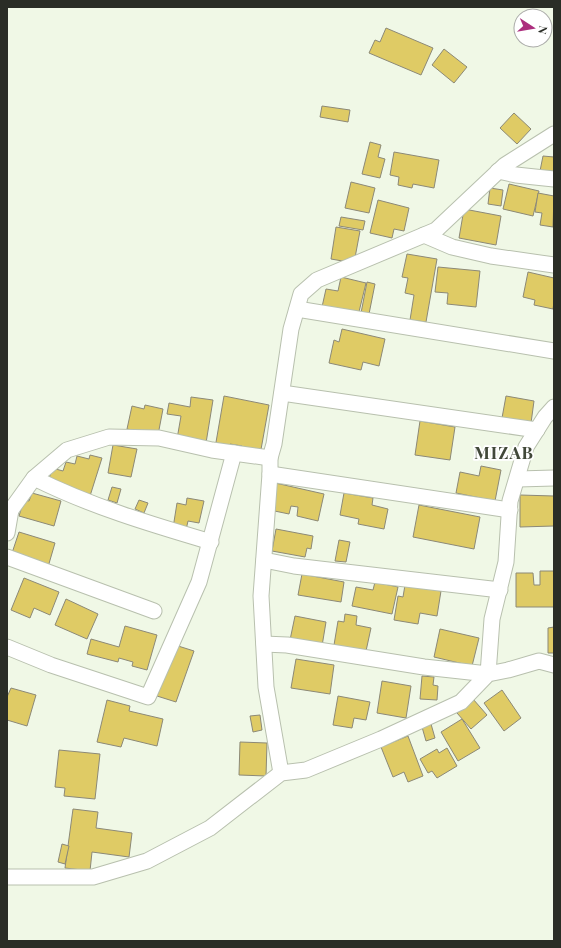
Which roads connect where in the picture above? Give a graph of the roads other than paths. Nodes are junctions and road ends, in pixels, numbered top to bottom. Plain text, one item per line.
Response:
1 (554, 134) edge
2 (498, 171) junction
3 (554, 179) edge
4 (424, 235) junction
5 (554, 265) edge
6 (297, 309) junction
7 (554, 351) edge
8 (282, 393) junction
9 (554, 407) edge
10 (537, 430) junction
11 (234, 453) junction
12 (270, 458) junction
13 (270, 474) junction
14 (34, 478) junction
15 (554, 478) edge
16 (518, 479) junction
17 (510, 510) junction
18 (7, 533) edge
19 (211, 542) junction
20 (7, 557) edge
21 (264, 560) junction
22 (500, 590) junction
23 (154, 611) dead end
24 (264, 644) junction
25 (7, 647) edge
26 (554, 665) edge
27 (488, 674) junction
28 (281, 772) junction
29 (7, 877) edge

1 - 2 street
2 - 3 street
2 - 4 street
4 - 5 street
4 - 6 street
6 - 7 street
6 - 8 street
8 - 10 street
8 - 12 street
9 - 10 street
10 - 16 street
11 - 12 street
11 - 14 street
11 - 19 street
12 - 13 street
13 - 17 street
13 - 21 street
14 - 18 street
14 - 19 street
15 - 16 street
16 - 17 street
17 - 22 street
19 - 25 street
20 - 23 street
21 - 22 street
21 - 24 street
22 - 27 street
24 - 27 street
24 - 28 street
26 - 27 street
27 - 28 street
28 - 29 street

